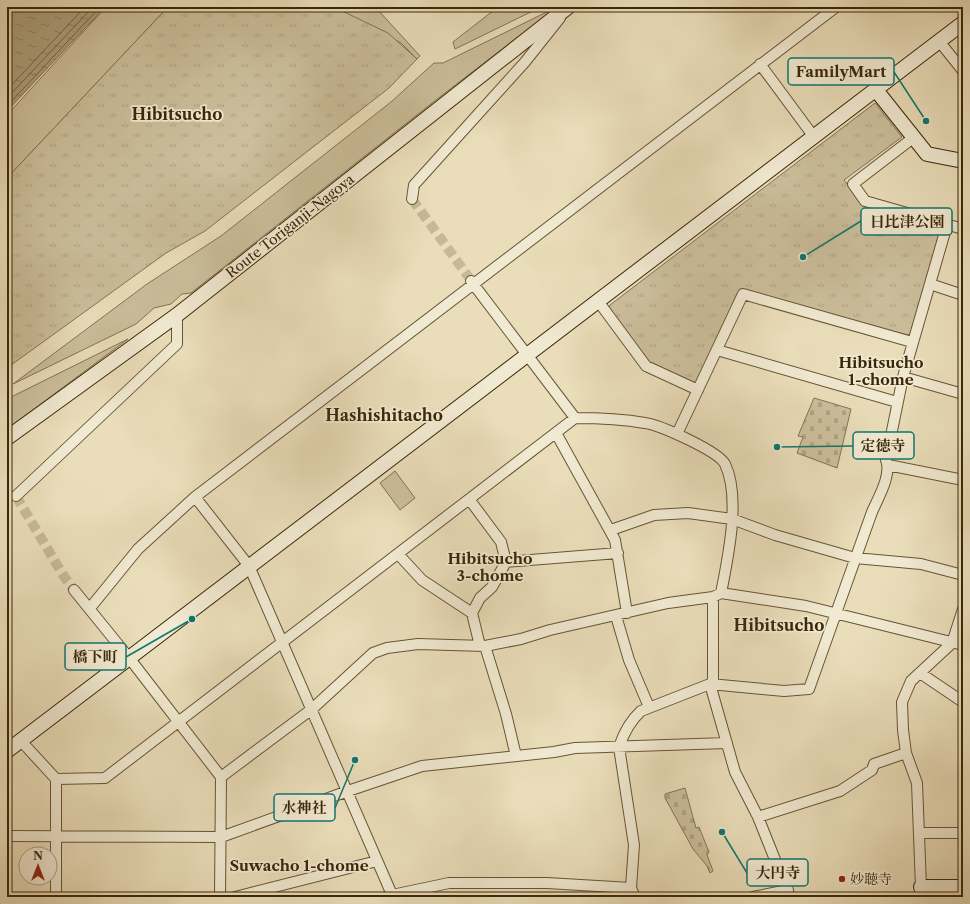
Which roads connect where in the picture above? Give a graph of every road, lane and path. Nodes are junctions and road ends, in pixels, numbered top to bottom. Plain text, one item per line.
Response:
1 (568, 7) edge
2 (836, 7) edge
3 (963, 22) edge
4 (939, 41) junction
5 (760, 64) junction
6 (963, 71) edge
7 (876, 90) junction
8 (814, 137) junction
9 (913, 138) junction
10 (963, 162) edge
11 (412, 199) dead end
12 (947, 225) junction
13 (963, 229) edge
14 (472, 282) junction
15 (930, 284) junction
16 (963, 296) edge
17 (598, 301) junction
18 (177, 315) junction
19 (912, 342) junction
20 (717, 350) junction
21 (528, 354) junction
22 (903, 377) junction
23 (698, 390) junction
24 (963, 394) edge
25 (896, 402) junction
26 (575, 418) junction
27 (556, 432) junction
28 (677, 434) junction
29 (7, 438) edge
30 (888, 466) junction
31 (963, 480) edge
32 (16, 496) dead end
33 (195, 497) junction
34 (469, 499) junction
35 (732, 519) junction
36 (611, 530) junction
37 (618, 553) junction
38 (398, 554) junction
39 (855, 558) junction
40 (506, 562) junction
41 (249, 566) junction
42 (963, 575) edge
43 (74, 590) tunnel mouth
44 (717, 595) junction
45 (90, 608) junction
46 (963, 609) edge
47 (472, 613) junction
48 (626, 613) junction
49 (834, 614) junction
50 (616, 616) junction
51 (283, 641) junction
52 (952, 643) junction
53 (963, 645) edge
54 (482, 646) junction
55 (130, 659) junction
56 (920, 673) junction
57 (711, 684) junction
58 (963, 702) edge
59 (649, 707) junction
60 (312, 709) junction
61 (179, 722) junction
62 (21, 741) junction
63 (727, 743) junction
64 (619, 747) junction
65 (7, 751) edge
66 (906, 753) junction
67 (516, 756) junction
68 (221, 777) junction
69 (56, 779) junction
70 (348, 791) junction
71 (758, 816) junction
72 (919, 833) junction
73 (963, 833) edge
74 (7, 836) edge
75 (56, 836) junction
76 (221, 838) junction
77 (377, 861) junction
78 (963, 887) edge
79 (633, 892) edge
80 (921, 892) edge
81 (789, 894) edge
82 (392, 896) edge
83 (56, 897) edge
84 (220, 897) edge
85 (235, 897) edge
86 (753, 897) edge

1 - 11 street
1 - 18 street, Route Toriganji-Nagoya
2 - 5 street
3 - 4 street
4 - 6 street
4 - 7 street
5 - 8 street
5 - 14 street
7 - 8 street
7 - 9 street
8 - 17 street
9 - 10 street
9 - 12 street
12 - 13 street
12 - 15 street
14 - 21 street
14 - 33 street
15 - 16 street
15 - 19 street
17 - 21 street
17 - 23 street
18 - 29 street, Route Toriganji-Nagoya
18 - 32 street
19 - 20 street
19 - 22 street
20 - 23 street
20 - 25 street
21 - 26 street
21 - 41 street
22 - 24 street
22 - 25 street
23 - 28 street
25 - 30 street
26 - 27 street
26 - 28 street
27 - 34 street
27 - 36 street
28 - 35 street
30 - 31 street
30 - 39 street
33 - 41 street
33 - 45 street
34 - 38 street
34 - 40 street
35 - 36 street
35 - 39 street
35 - 44 street
36 - 37 street
37 - 40 street
37 - 48 street
38 - 47 street
38 - 51 street
39 - 42 street
39 - 49 street
40 - 47 street
41 - 51 street
41 - 55 street
43 - 45 street
44 - 48 street
44 - 49 street
44 - 57 street
45 - 55 street
46 - 52 street
47 - 54 street
48 - 50 street
49 - 52 street
49 - 57 street
50 - 54 street
50 - 59 street
51 - 60 street
51 - 61 street
52 - 53 street
52 - 56 street
54 - 60 street
54 - 67 street
55 - 61 street
55 - 62 street
56 - 58 street
56 - 66 street
57 - 59 street
57 - 63 street
59 - 64 street
60 - 68 street
60 - 70 street
61 - 68 street
61 - 69 street
62 - 65 street
62 - 69 street
63 - 64 street
63 - 71 street
64 - 67 street
64 - 79 street
66 - 71 street
66 - 72 street
67 - 70 street
68 - 76 street
69 - 75 street
70 - 76 street
70 - 77 street
71 - 81 street
72 - 73 street
72 - 80 street
74 - 75 street
75 - 76 street
75 - 83 street
76 - 84 street
77 - 82 street
77 - 85 street
78 - 80 street
79 - 82 street
81 - 86 street

